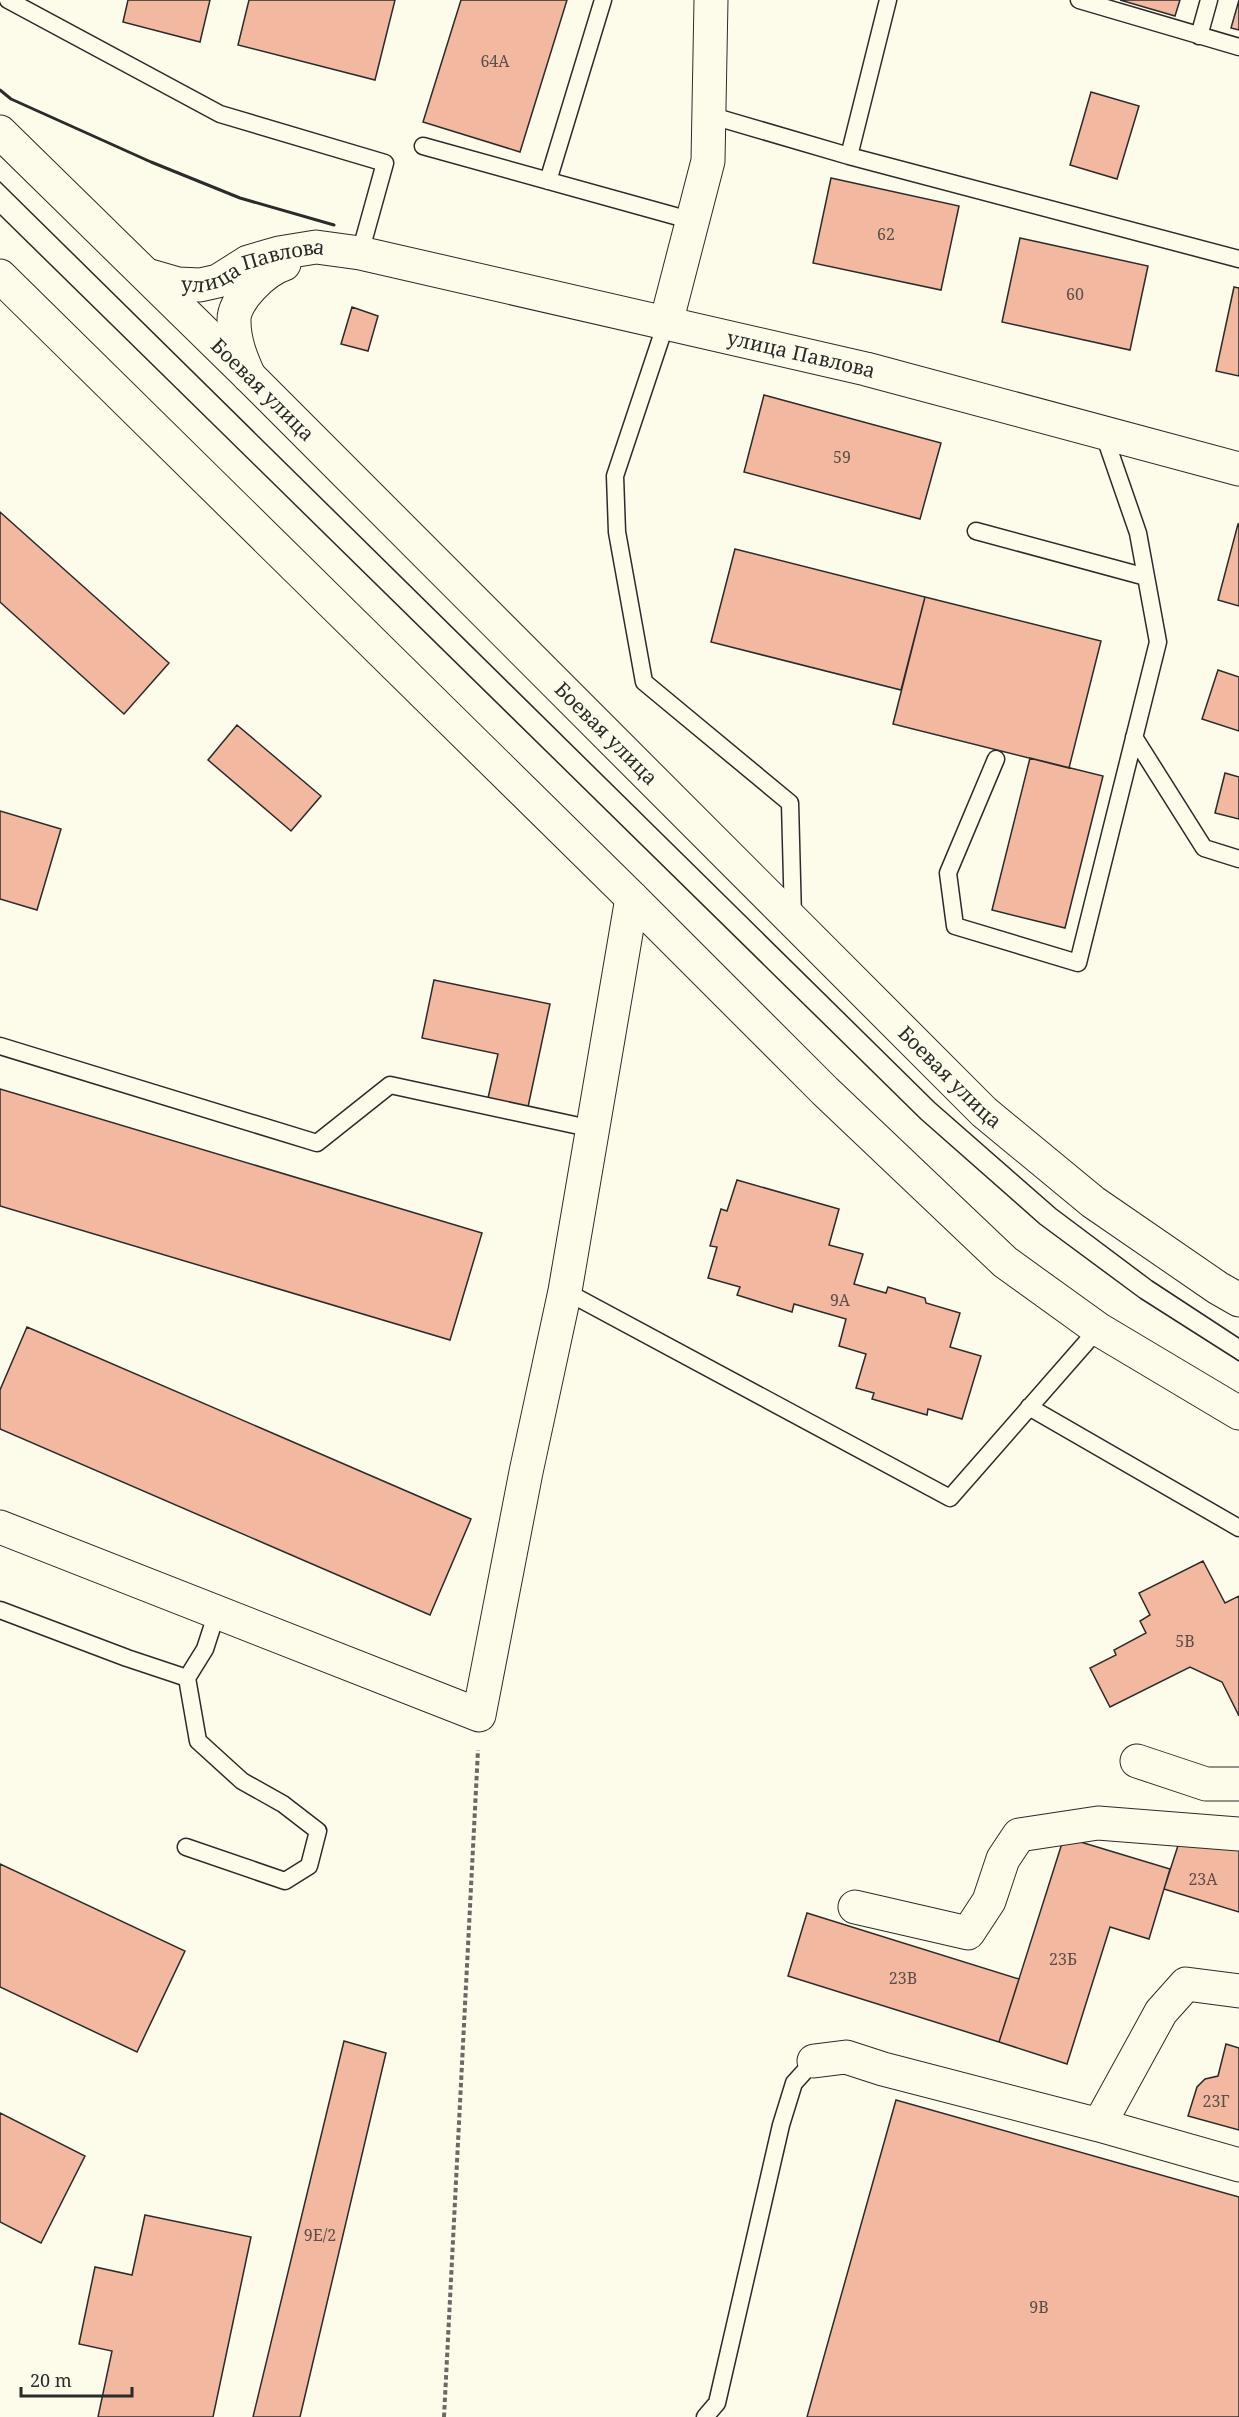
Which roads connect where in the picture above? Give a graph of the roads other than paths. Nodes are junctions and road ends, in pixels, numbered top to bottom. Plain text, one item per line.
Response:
1 (8, 0) edge
2 (603, 0) edge
3 (711, 0) edge
4 (888, 0) edge
5 (1079, 0) edge
6 (1209, 0) edge
7 (1199, 36) junction
8 (1239, 47) edge
9 (709, 116) junction
10 (0, 132) edge
11 (423, 146) dead end
12 (849, 156) junction
13 (548, 181) junction
14 (693, 220) junction
15 (360, 253) junction
16 (1239, 259) edge
17 (147, 275) junction
18 (0, 276) edge
19 (666, 323) junction
20 (249, 376) junction
21 (1103, 432) junction
22 (1239, 469) edge
23 (976, 531) dead end
24 (1146, 577) junction
25 (1134, 737) junction
26 (996, 759) dead end
27 (1239, 859) edge
28 (633, 898) junction
29 (793, 922) junction
30 (0, 1046) edge
31 (592, 1129) junction
32 (565, 1291) junction
33 (1239, 1300) edge
34 (1098, 1329) junction
35 (1029, 1407) junction
36 (1239, 1413) edge
37 (0, 1527) edge
38 (1239, 1528) edge
39 (0, 1610) edge
40 (217, 1612) junction
41 (187, 1678) junction
42 (1137, 1761) dead end
43 (1239, 1784) edge
44 (1239, 1834) edge
45 (186, 1847) dead end
46 (855, 1907) dead end
47 (1239, 1991) edge
48 (814, 2061) joint
49 (1099, 2125) junction
50 (1239, 2165) edge
51 (705, 2417) edge

1 - 15 lane
2 - 13 lane
3 - 9 street
4 - 12 lane
5 - 7 lane
6 - 7 lane
7 - 8 lane
9 - 12 lane
9 - 14 street
10 - 17 street, Боевая улица
11 - 13 lane
12 - 16 lane
13 - 14 lane
14 - 19 street
15 - 17 street, улица Павлова
15 - 19 street, улица Павлова
15 - 20 street, улица Павлова
17 - 20 street, Боевая улица
18 - 28 street
19 - 21 street, улица Павлова
19 - 29 lane
20 - 29 street, Боевая улица
21 - 22 street, улица Павлова
21 - 24 lane
23 - 24 lane
24 - 25 lane
25 - 26 lane
25 - 27 lane
28 - 31 street
28 - 34 street
29 - 33 street, Боевая улица
30 - 31 lane
31 - 32 street
32 - 35 lane
32 - 40 street
34 - 35 lane
34 - 36 street
35 - 38 lane
37 - 40 street
39 - 41 lane
40 - 41 lane
41 - 45 lane
42 - 43 street
44 - 46 street
47 - 49 street
48 - 49 street
48 - 51 lane
49 - 50 street

